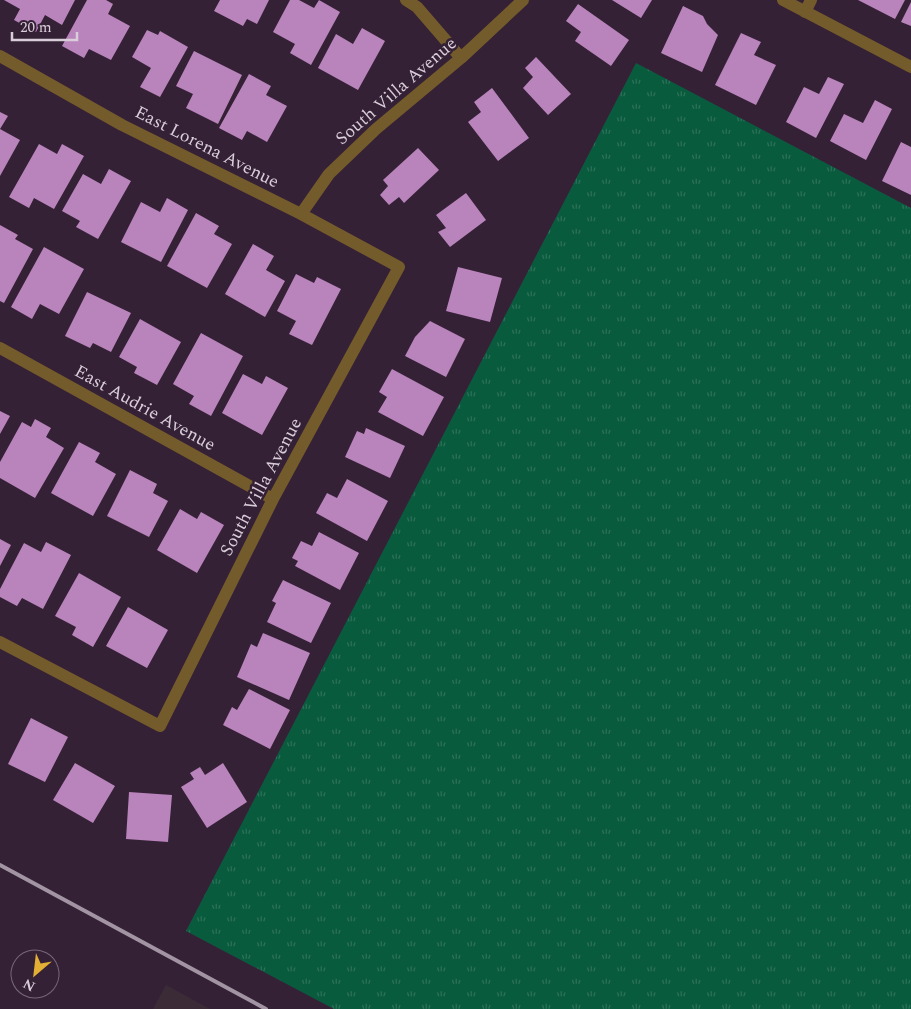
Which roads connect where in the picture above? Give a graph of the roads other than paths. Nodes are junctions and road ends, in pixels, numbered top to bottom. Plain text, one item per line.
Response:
1 (406, 0) edge
2 (523, 0) edge
3 (783, 0) edge
4 (808, 6) edge
5 (0, 56) edge
6 (461, 58) junction
7 (911, 67) edge
8 (301, 214) junction
9 (399, 267) joint
10 (0, 348) edge
11 (273, 499) junction
12 (0, 642) edge

1 - 6 street
2 - 6 street, South Villa Avenue
3 - 4 street
4 - 7 street
5 - 8 street, East Lorena Avenue
6 - 8 street, South Villa Avenue
8 - 9 street, East Lorena Avenue
9 - 11 street, South Villa Avenue
10 - 11 street, East Audrie Avenue
11 - 12 street, South Villa Avenue

